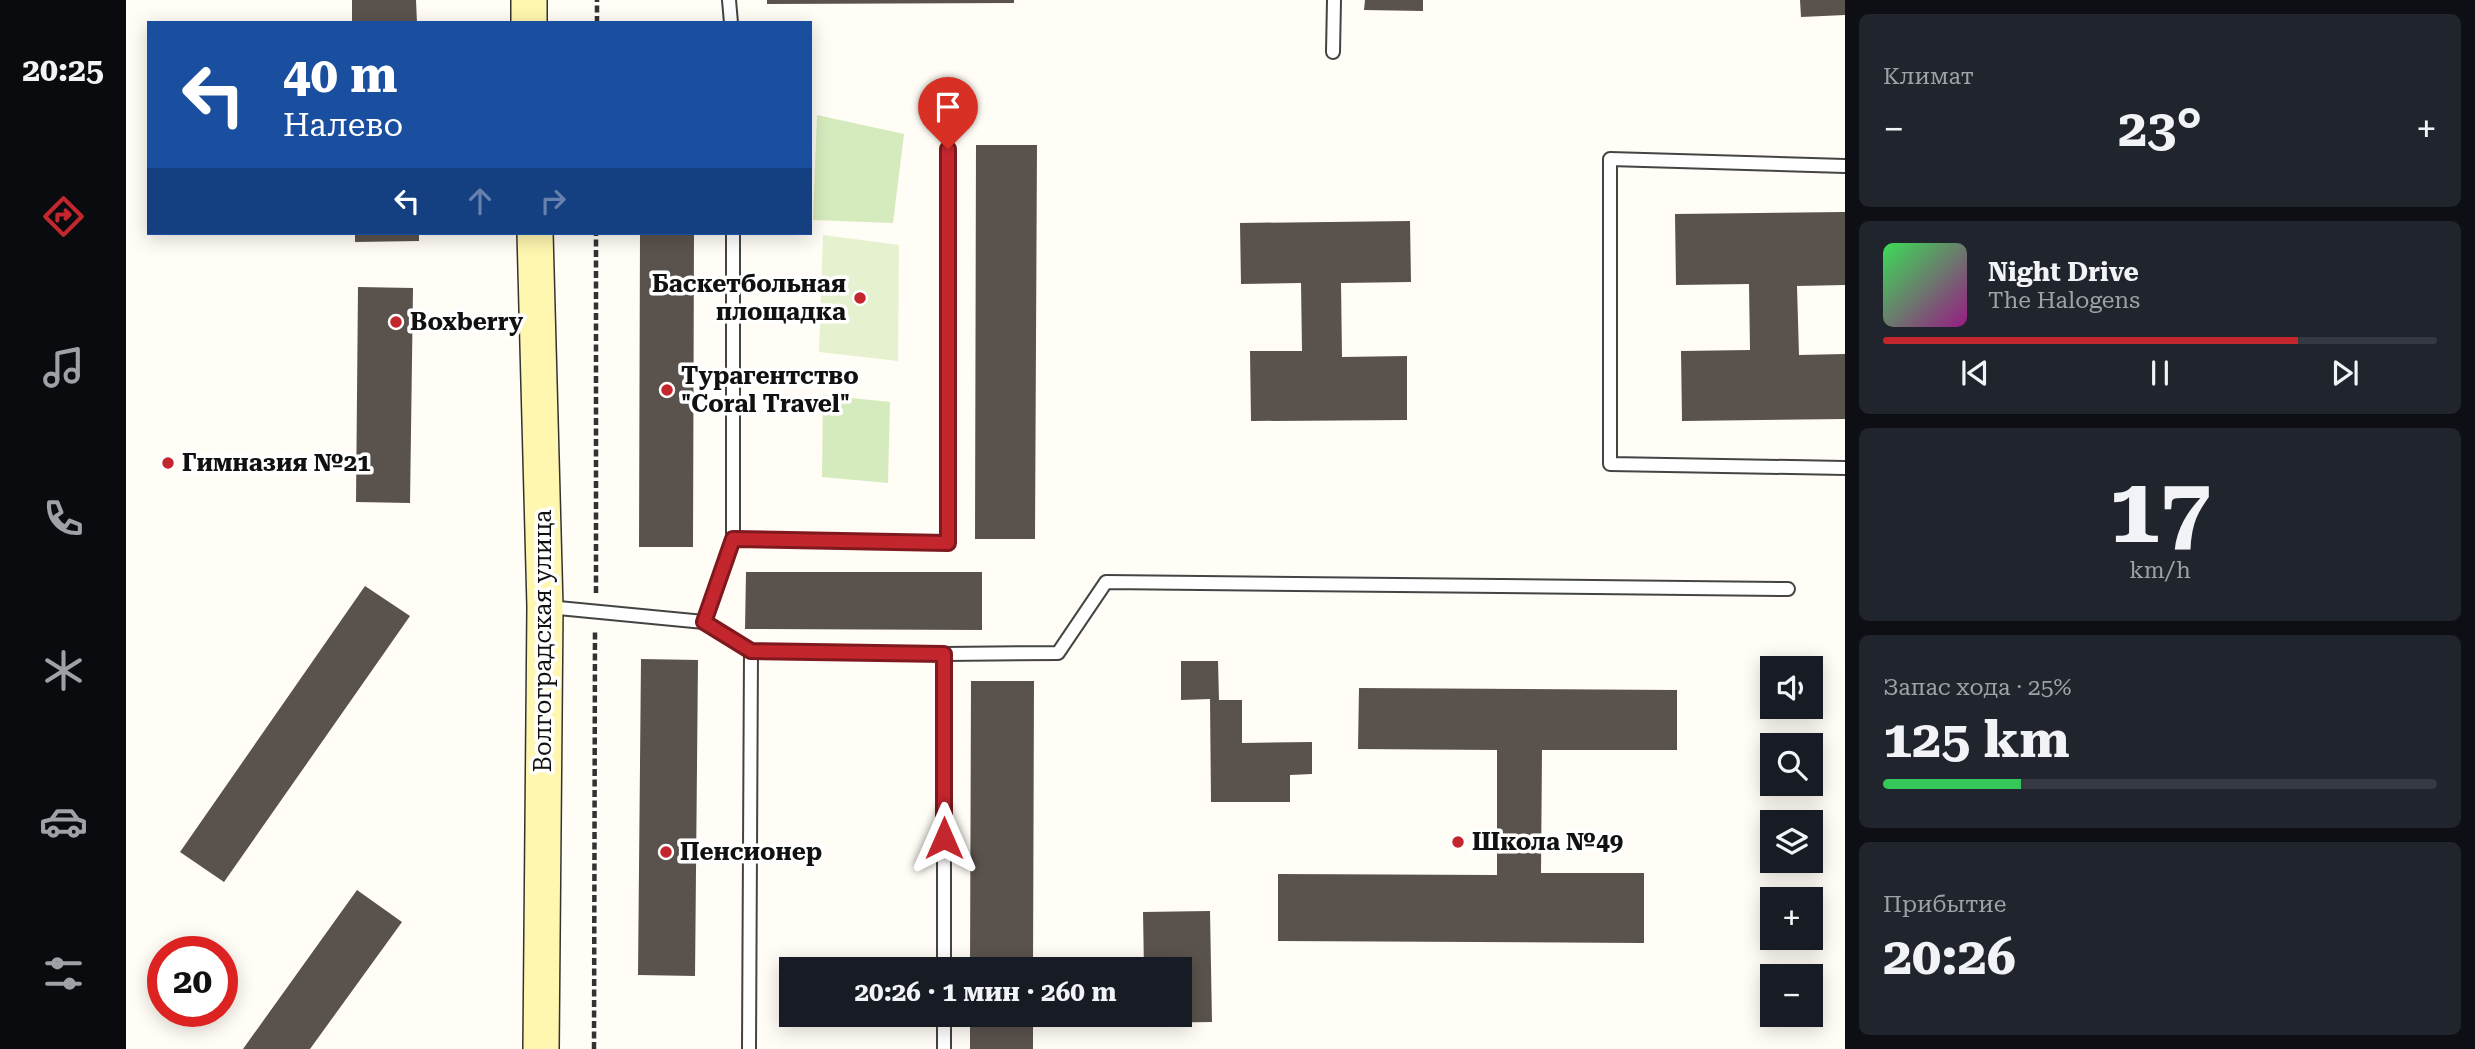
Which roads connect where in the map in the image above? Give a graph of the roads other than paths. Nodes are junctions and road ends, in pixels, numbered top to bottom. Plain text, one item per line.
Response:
1 (528, 0) edge
2 (729, 0) edge
3 (1334, 0) edge
4 (529, 21) edge
5 (731, 21) edge
6 (1332, 52) dead end
7 (948, 149) dead end
8 (1845, 166) edge
9 (535, 235) edge
10 (733, 235) edge
11 (1845, 468) edge
12 (733, 539) junction
13 (1788, 589) dead end
14 (545, 607) junction
15 (704, 622) junction
16 (751, 651) junction
17 (944, 654) junction
18 (944, 957) edge
19 (944, 1027) edge
20 (541, 1049) edge
21 (748, 1049) edge
22 (944, 1049) edge

1 - 4 main road
2 - 5 lane
3 - 6 lane
7 - 12 lane
8 - 11 lane
9 - 14 main road, Волгоградская улица
10 - 12 lane
12 - 15 lane
13 - 17 lane
14 - 15 lane
14 - 20 main road, Волгоградская улица
15 - 16 lane
16 - 17 lane
16 - 21 lane
17 - 18 lane
19 - 22 lane

